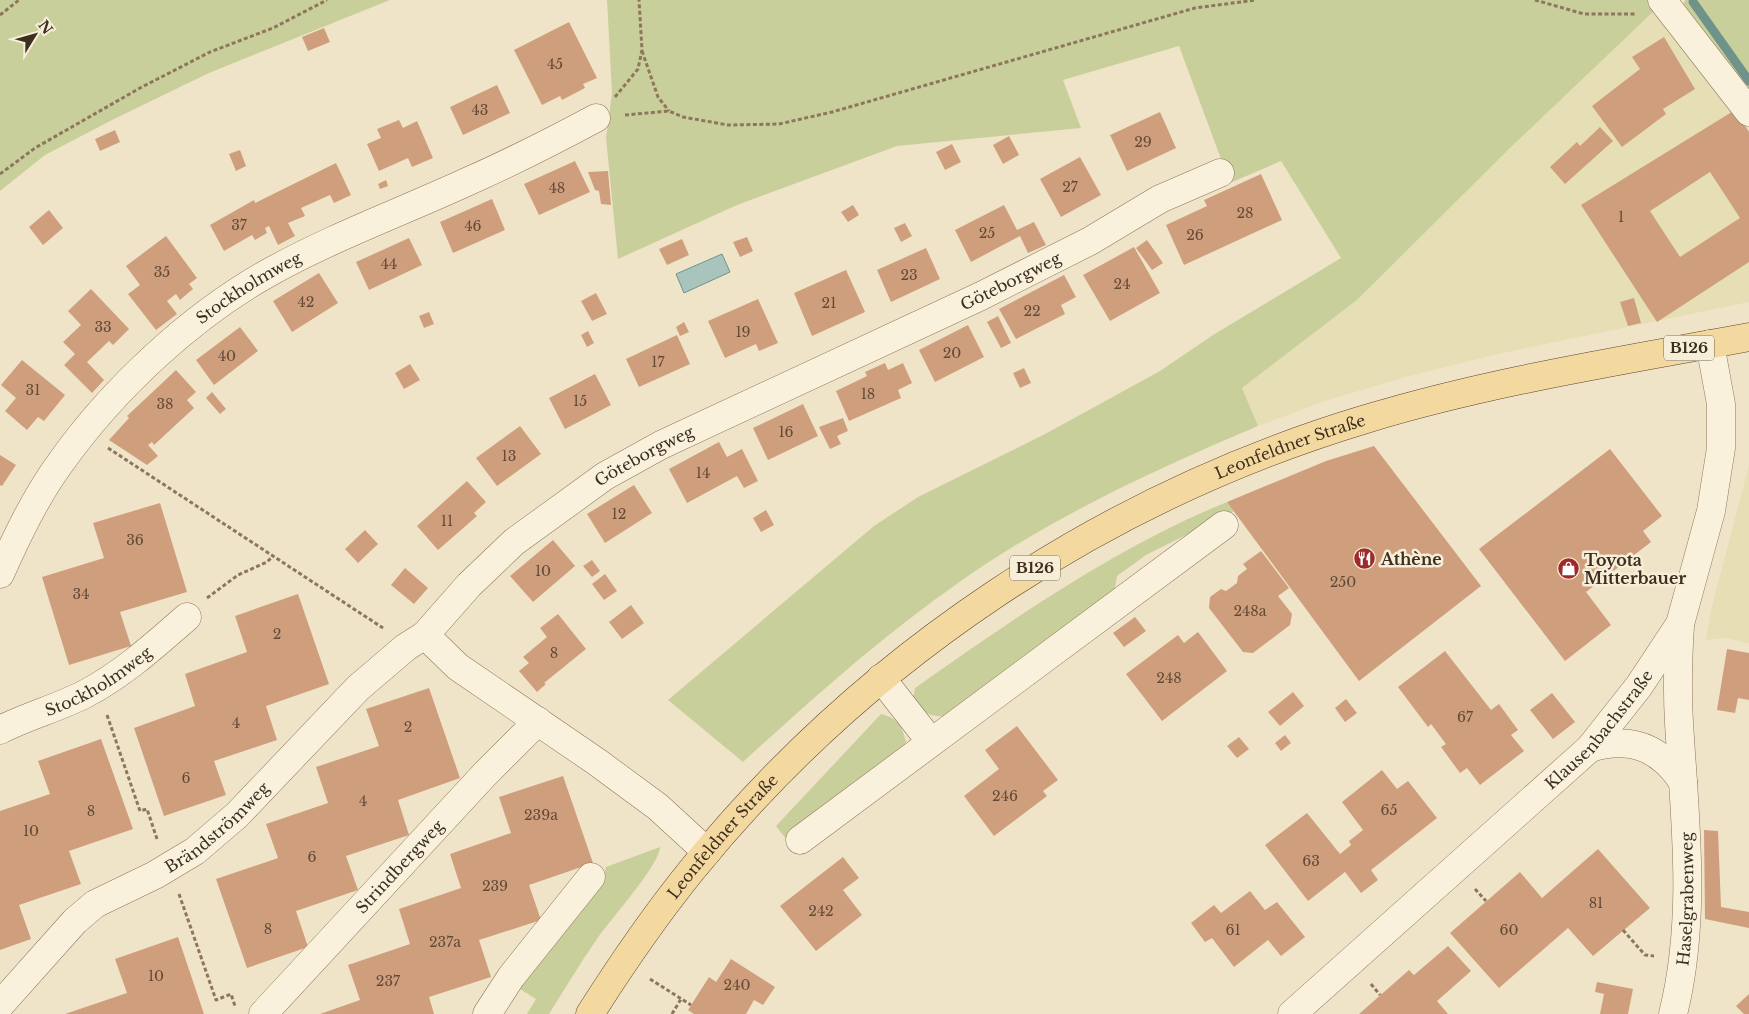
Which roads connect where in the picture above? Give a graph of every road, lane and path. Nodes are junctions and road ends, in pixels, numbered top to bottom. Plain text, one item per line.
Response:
1 (19, 0) edge
2 (327, 0) edge
3 (638, 0) edge
4 (1256, 0) edge
5 (1535, 0) edge
6 (1668, 3) edge
7 (0, 15) edge
8 (642, 50) junction
9 (670, 111) junction
10 (1749, 112) edge
11 (596, 118) junction
12 (0, 174) edge
13 (1220, 174) dead end
14 (1749, 337) edge
15 (1710, 344) junction
16 (102, 444) dead end
17 (1224, 525) dead end
18 (273, 556) junction
19 (0, 574) edge
20 (187, 617) joint
21 (1680, 624) junction
22 (387, 631) dead end
23 (425, 635) junction
24 (881, 678) junction
25 (538, 721) junction
26 (0, 730) edge
27 (931, 742) junction
28 (1590, 748) junction
29 (1683, 782) junction
30 (800, 840) dead end
31 (707, 852) junction
32 (591, 877) dead end
33 (1470, 882) dead end
34 (1486, 901) dead end
35 (1623, 930) dead end
36 (1660, 957) dead end
37 (650, 979) dead end
38 (681, 999) junction
39 (0, 1005) edge
40 (691, 1005) dead end
41 (263, 1014) edge
42 (487, 1014) edge
43 (590, 1014) edge
44 (672, 1014) edge
45 (1292, 1014) edge
46 (1673, 1014) edge

1 - 7 path
2 - 12 path
3 - 8 path
4 - 9 path
5 - 6 path
6 - 10 street
8 - 9 path
8 - 11 path
9 - 11 path
11 - 19 street, Stockholmweg
13 - 23 street, Göteborgweg
14 - 15 main road, Leonfeldner Straße / B126
15 - 21 street, Klausenbachstraße
15 - 24 main road, Leonfeldner Straße / B126
16 - 18 path
17 - 27 street
18 - 20 path
18 - 22 path
20 - 26 street, Stockholmweg
21 - 28 street, Klausenbachstraße
21 - 29 street, Haselgrabenweg
23 - 25 street
23 - 39 street, Brändströmweg
24 - 27 street
24 - 31 main road, Leonfeldner Straße / B126
25 - 31 street
25 - 41 street, Strindbergweg
27 - 30 street
28 - 29 street
28 - 45 street, Klausenbachstraße
29 - 46 street, Haselgrabenweg
31 - 43 main road, Leonfeldner Straße / B126
32 - 42 street
33 - 34 path
35 - 36 path
37 - 38 path
38 - 40 path
38 - 44 path

